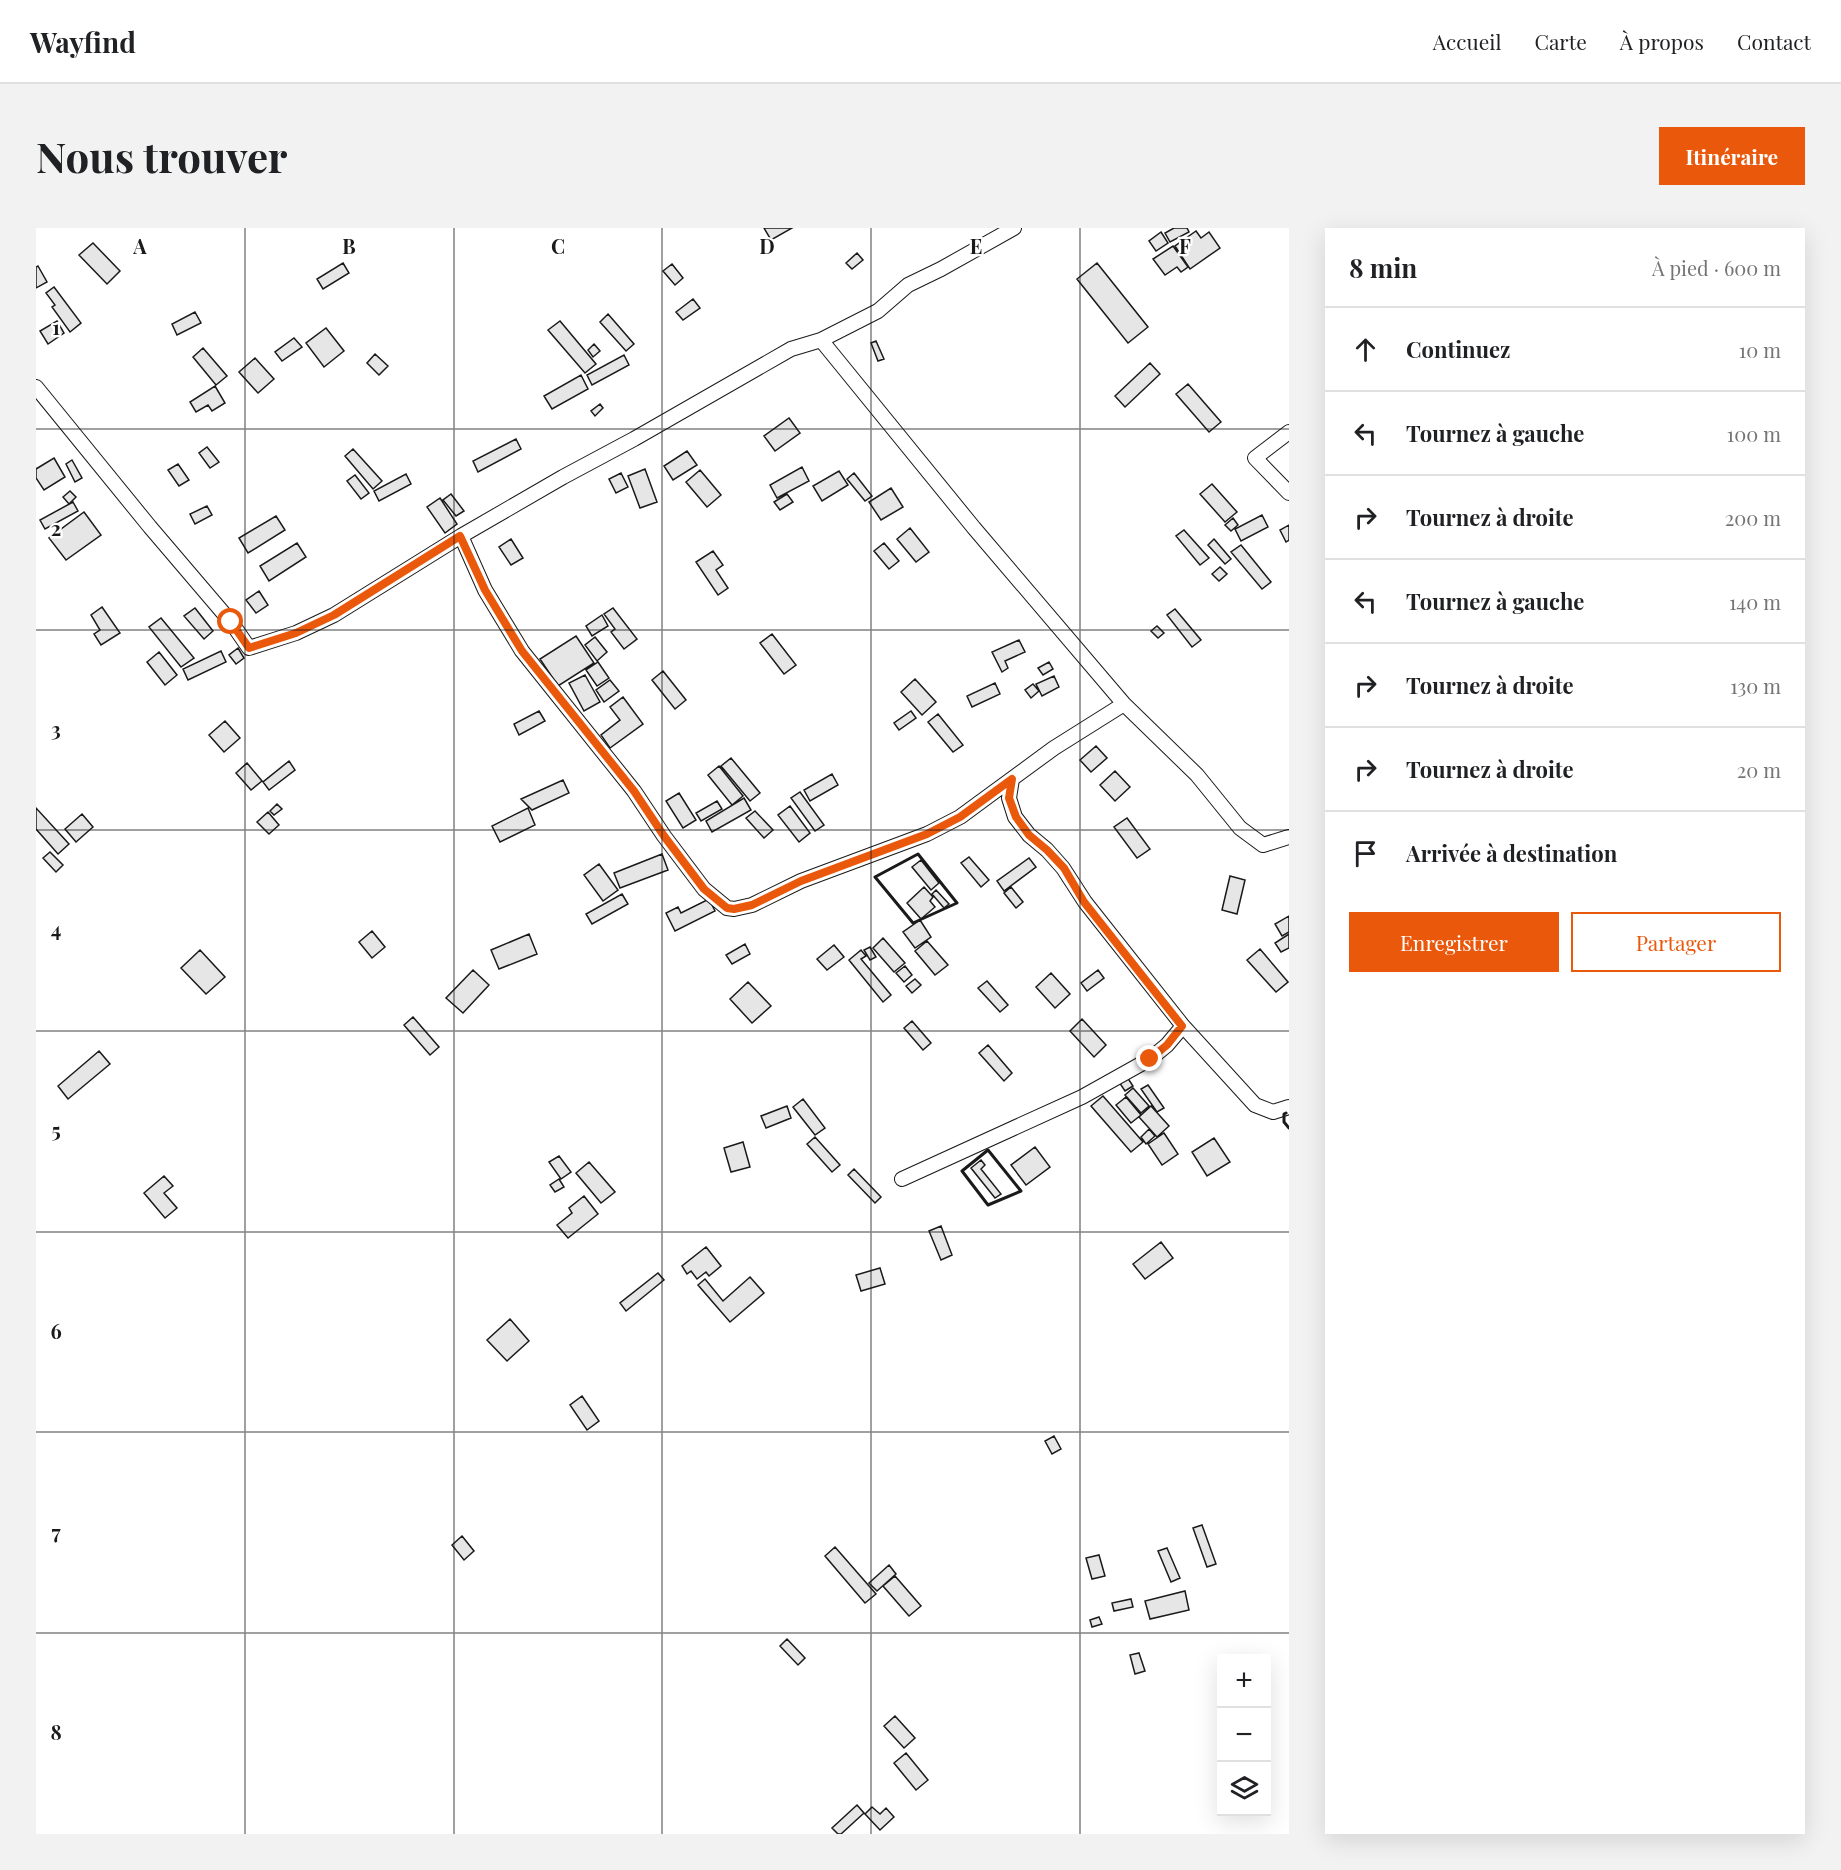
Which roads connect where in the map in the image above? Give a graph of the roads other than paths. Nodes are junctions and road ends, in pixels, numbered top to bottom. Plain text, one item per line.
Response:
1 (1014, 228) edge
2 (821, 340) junction
3 (36, 387) edge
4 (1289, 432) edge
5 (1289, 493) edge
6 (460, 536) junction
7 (1124, 704) junction
8 (1012, 779) junction
9 (1289, 837) edge
10 (1182, 1026) junction
11 (1289, 1107) edge
12 (902, 1179) dead end

1 - 2 street
2 - 6 street
2 - 7 street
3 - 6 street
4 - 5 street
6 - 8 street
7 - 8 street
7 - 9 street
8 - 10 street
10 - 11 street
10 - 12 street

